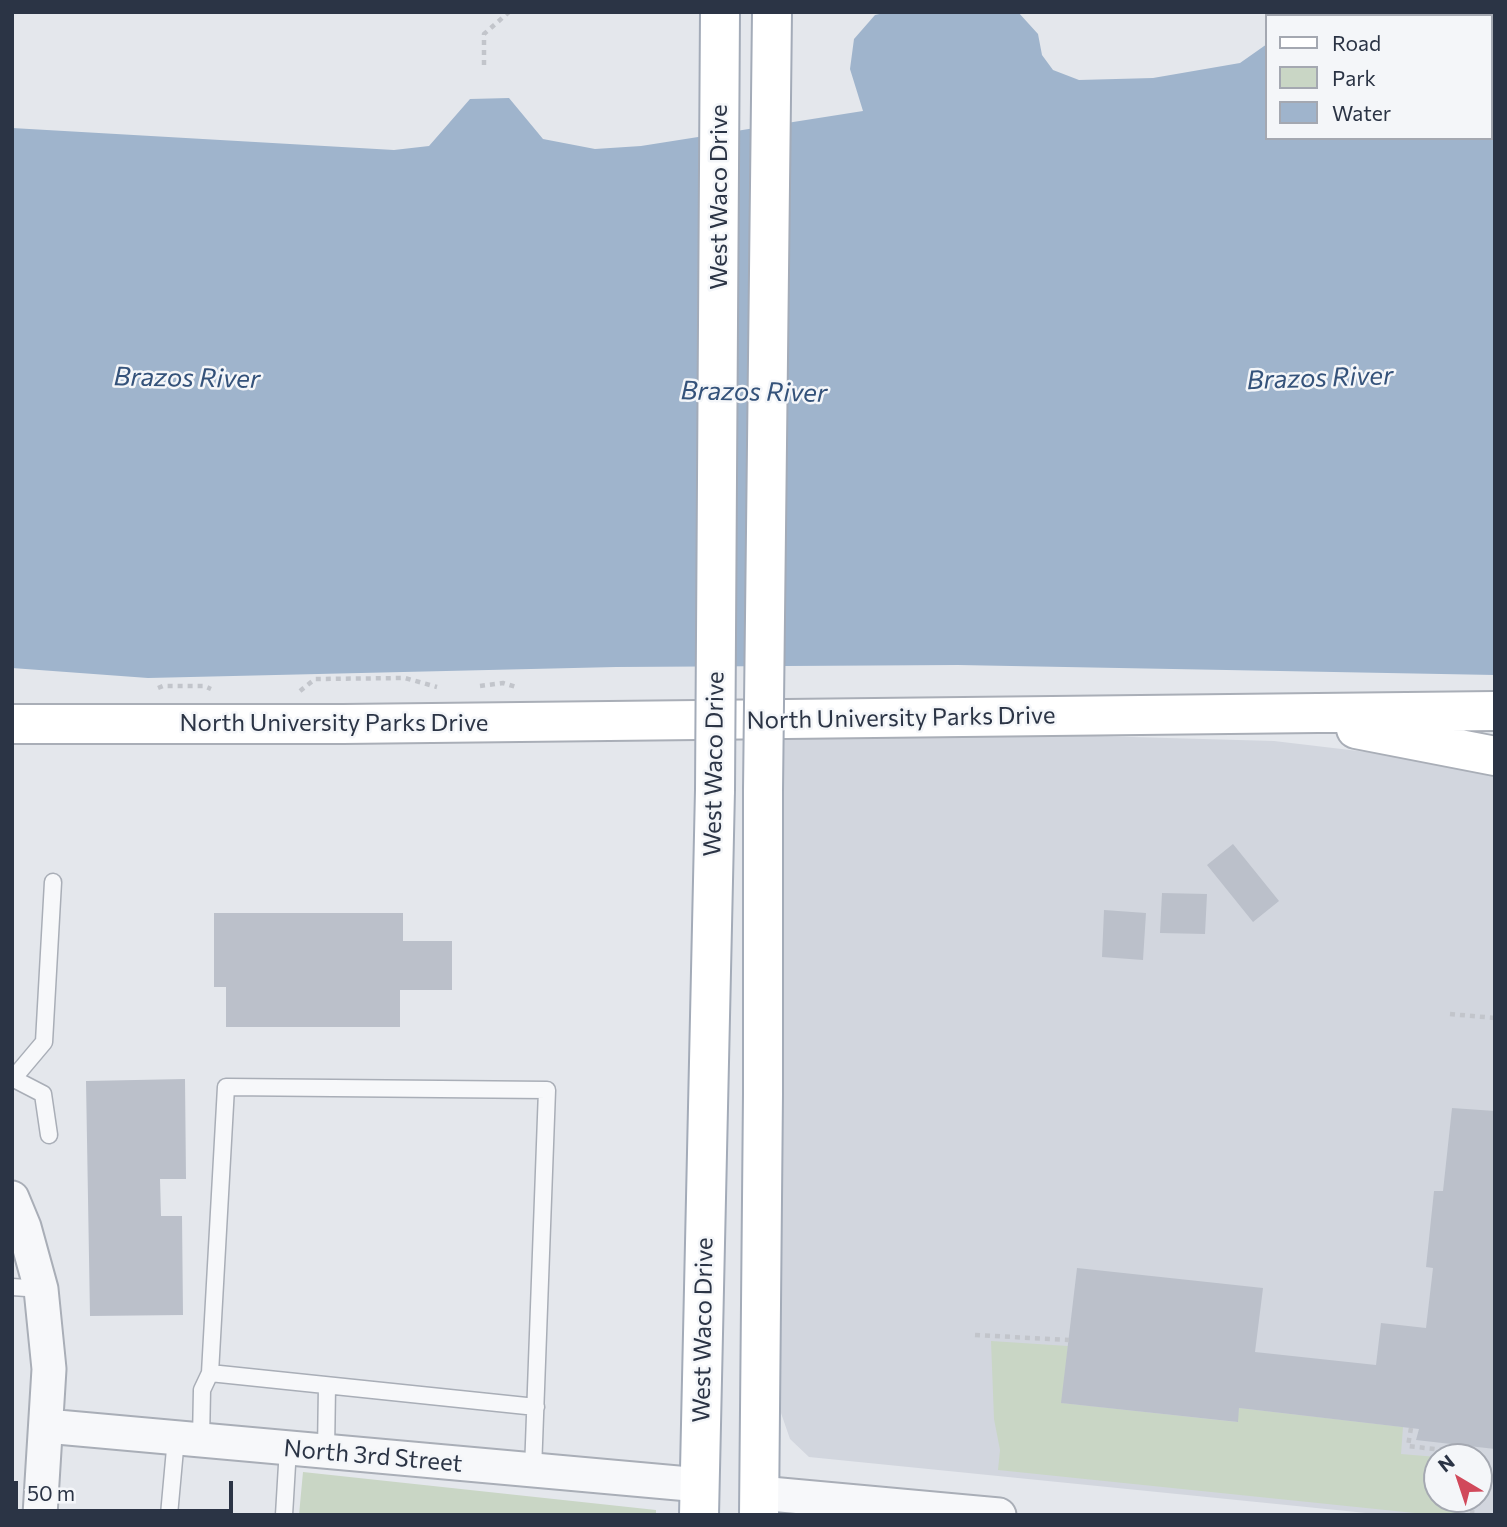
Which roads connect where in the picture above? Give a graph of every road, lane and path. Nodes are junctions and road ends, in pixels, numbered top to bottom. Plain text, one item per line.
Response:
1 (509, 12) edge
2 (720, 12) edge
3 (772, 12) edge
4 (484, 65) dead end
5 (1495, 711) edge
6 (1275, 714) junction
7 (12, 724) edge
8 (1495, 756) edge
9 (53, 881) dead end
10 (1450, 1014) dead end
11 (1495, 1018) edge
12 (13, 1078) edge
13 (49, 1135) dead end
14 (12, 1198) edge
15 (27, 1288) edge
16 (975, 1335) dead end
17 (1069, 1340) dead end
18 (210, 1373) junction
19 (327, 1386) junction
20 (536, 1407) junction
21 (46, 1426) junction
22 (1411, 1428) dead end
23 (188, 1439) junction
24 (288, 1448) junction
25 (1423, 1448) edge
26 (326, 1451) junction
27 (533, 1470) junction
28 (700, 1500) edge
29 (759, 1504) edge
30 (40, 1515) edge
31 (169, 1515) edge
32 (284, 1515) edge
33 (999, 1515) edge

1 - 4 path
2 - 28 main road, West Waco Drive, bridge
3 - 29 main road, West Waco Drive, bridge
5 - 6 main road, North University Parks Drive
6 - 7 main road, North University Parks Drive
6 - 8 main road
9 - 12 lane
10 - 11 path
12 - 13 lane
14 - 15 street
15 - 21 street
16 - 17 path
18 - 19 lane
18 - 20 lane
18 - 23 lane
19 - 20 lane
19 - 26 lane
20 - 27 lane
21 - 23 street, North 3rd Street
21 - 30 street
22 - 25 path
23 - 24 street, North 3rd Street
23 - 31 lane
24 - 26 street, North 3rd Street
24 - 32 lane
26 - 27 street, North 3rd Street
27 - 28 street, North 3rd Street
29 - 33 street

